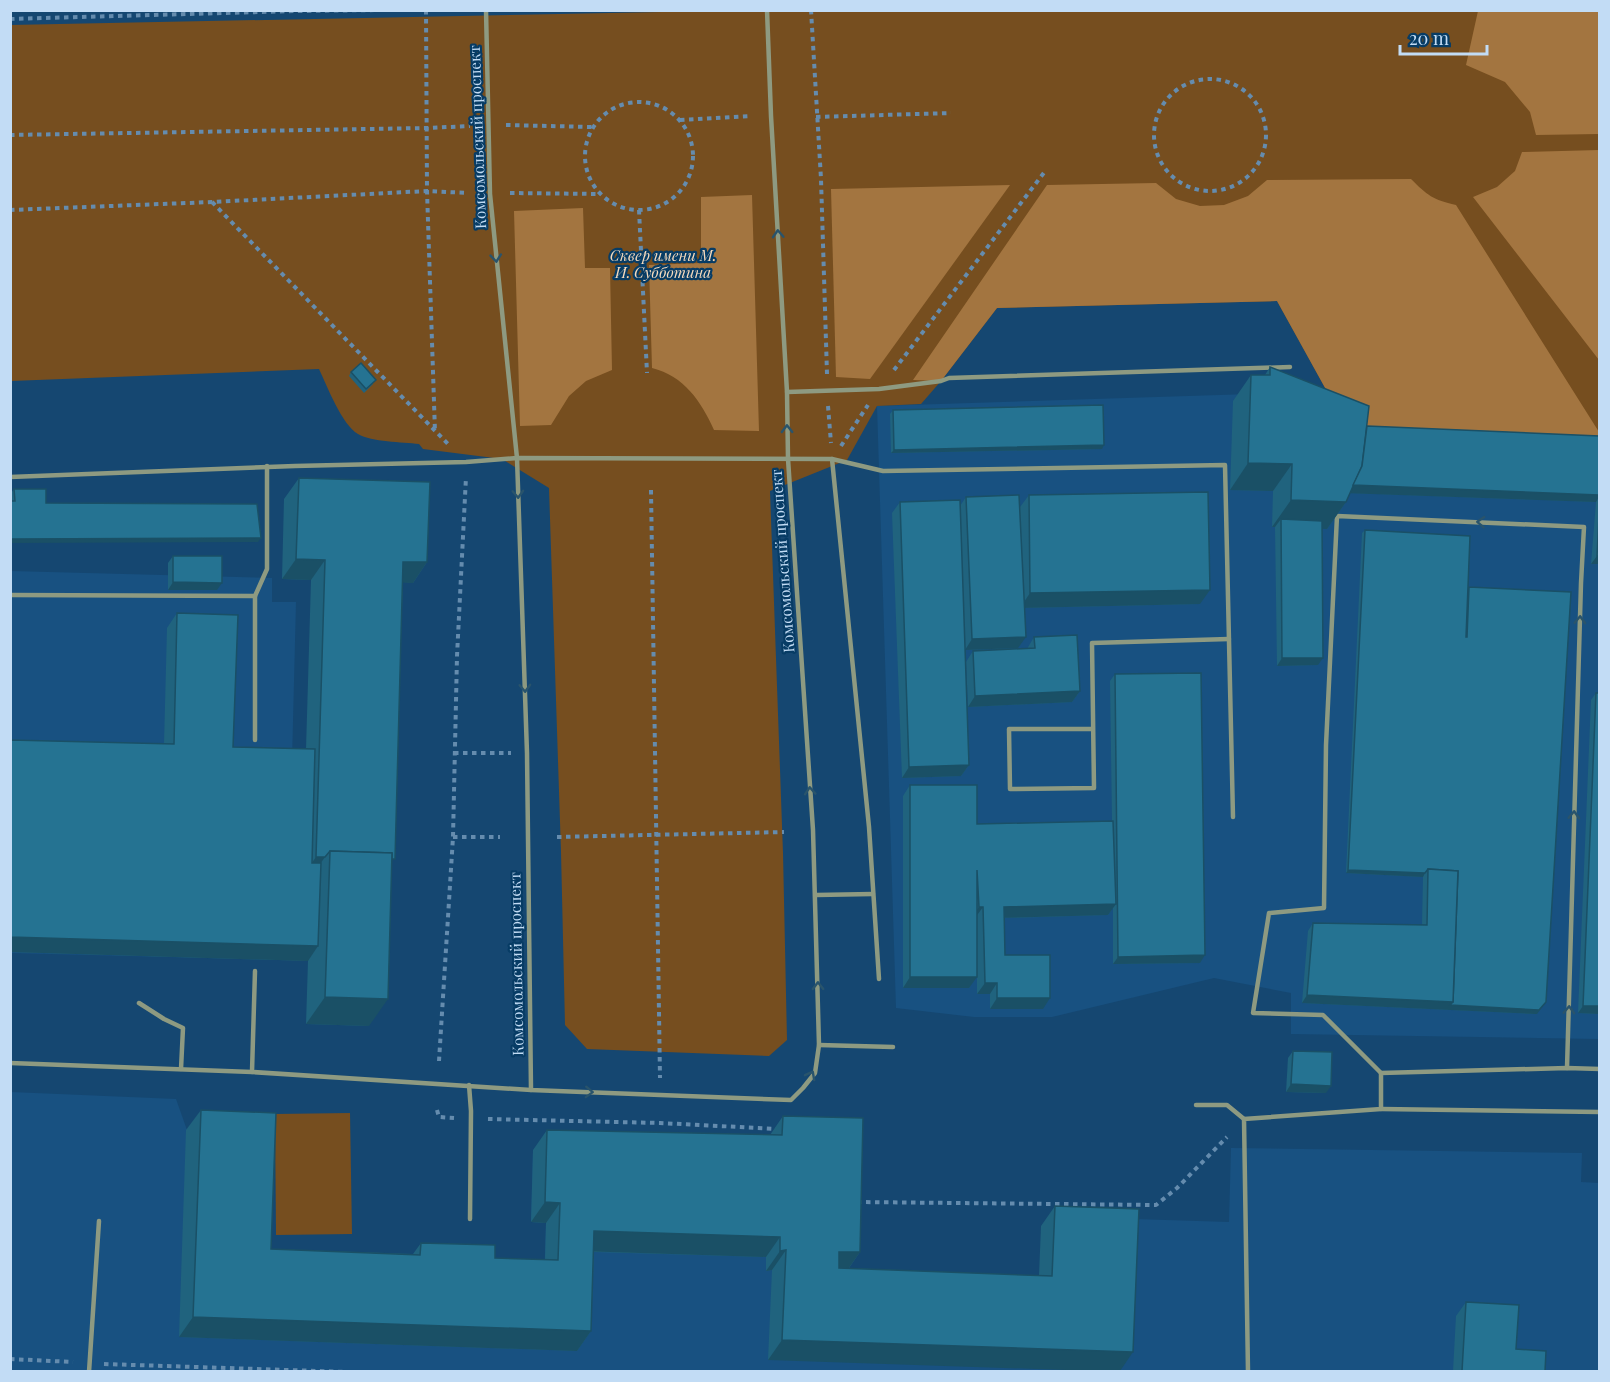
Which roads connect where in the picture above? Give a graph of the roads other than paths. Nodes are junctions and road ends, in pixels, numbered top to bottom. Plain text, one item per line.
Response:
1 (486, 10) edge
2 (767, 10) edge
3 (1290, 367) dead end
4 (787, 392) junction
5 (517, 458) junction
6 (788, 459) junction
7 (832, 459) junction
8 (267, 466) junction
9 (10, 477) edge
10 (10, 595) edge
11 (255, 596) junction
12 (1229, 639) junction
13 (1093, 729) junction
14 (255, 740) dead end
15 (1233, 817) dead end
16 (873, 894) junction
17 (816, 895) junction
18 (255, 971) edge
19 (879, 979) dead end
20 (139, 1003) dead end
21 (819, 1045) junction
22 (892, 1047) dead end
23 (10, 1063) edge
24 (1567, 1068) junction
25 (181, 1069) junction
26 (1599, 1069) edge
27 (252, 1072) junction
28 (1381, 1073) junction
29 (469, 1085) junction
30 (531, 1090) junction
31 (1196, 1105) dead end
32 (1381, 1109) junction
33 (1599, 1112) edge
34 (1244, 1119) junction
35 (470, 1219) dead end
36 (99, 1221) dead end
37 (89, 1371) edge
38 (1248, 1371) edge

1 -> 5 lane, Комсомольский проспект
4 -> 2 lane, Комсомольский проспект
3 - 4 lane
6 -> 4 lane, Комсомольский проспект
5 - 6 lane
5 - 8 lane
5 -> 30 lane, Комсомольский проспект
6 - 7 lane
17 -> 6 lane, Комсомольский проспект
7 - 12 lane
7 - 16 lane
8 - 9 lane
8 - 11 lane
10 - 11 lane
11 - 14 lane
12 - 13 lane
12 - 15 lane
13 - 13 lane
16 - 17 lane
16 - 19 lane
21 -> 17 lane, Комсомольский проспект
18 - 27 lane
20 - 25 lane
21 - 22 lane
30 -> 21 lane, Комсомольский проспект
23 - 25 lane
24 - 26 lane
24 - 28 lane
24 -> 28 lane
25 - 27 lane
27 - 29 lane
28 - 32 lane
29 - 30 lane
29 - 35 lane
31 - 34 lane
32 - 33 lane
32 - 34 lane
34 - 38 lane
36 - 37 lane

